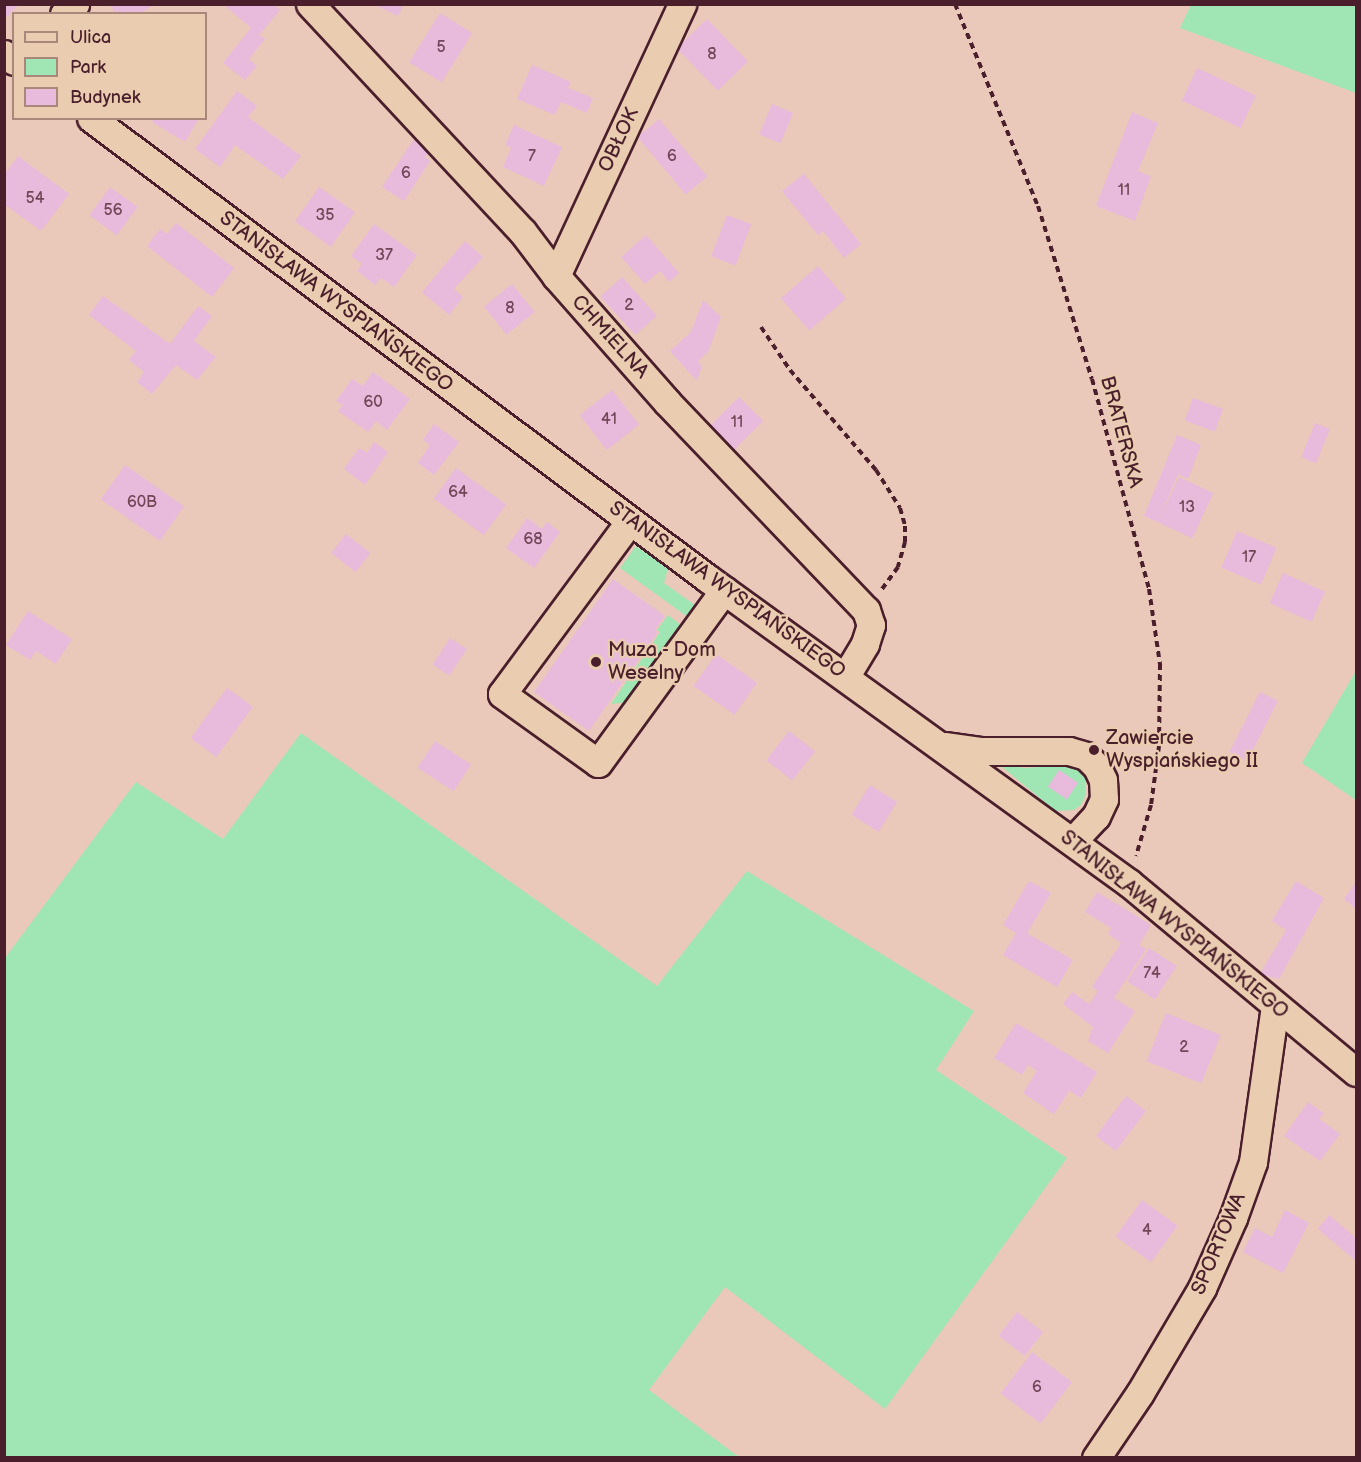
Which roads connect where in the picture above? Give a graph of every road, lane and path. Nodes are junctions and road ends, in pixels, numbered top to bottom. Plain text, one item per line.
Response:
1 (310, 4) edge
2 (682, 4) edge
3 (955, 4) edge
4 (94, 120) edge
5 (556, 276) junction
6 (761, 327) dead end
7 (630, 521) junction
8 (724, 590) junction
9 (866, 610) junction
10 (846, 676) junction
11 (941, 745) junction
12 (1072, 841) junction
13 (1129, 883) junction
14 (1275, 1006) junction
15 (1356, 1072) edge
16 (1096, 1458) edge

1 - 5 street, CHMIELNA
2 - 5 street, OBŁOK
3 - 13 path, BRATERSKA
4 - 7 street, STANISŁAWA WYSPIAŃSKIEGO
5 - 9 street, CHMIELNA
6 - 9 path
7 - 8 street, STANISŁAWA WYSPIAŃSKIEGO
7 - 8 street
8 - 10 street, STANISŁAWA WYSPIAŃSKIEGO
9 - 10 street
10 - 11 street, STANISŁAWA WYSPIAŃSKIEGO
11 - 12 street, STANISŁAWA WYSPIAŃSKIEGO
11 - 12 street
12 - 13 street, STANISŁAWA WYSPIAŃSKIEGO
13 - 14 street, STANISŁAWA WYSPIAŃSKIEGO
14 - 15 street, STANISŁAWA WYSPIAŃSKIEGO
14 - 16 street, SPORTOWA

